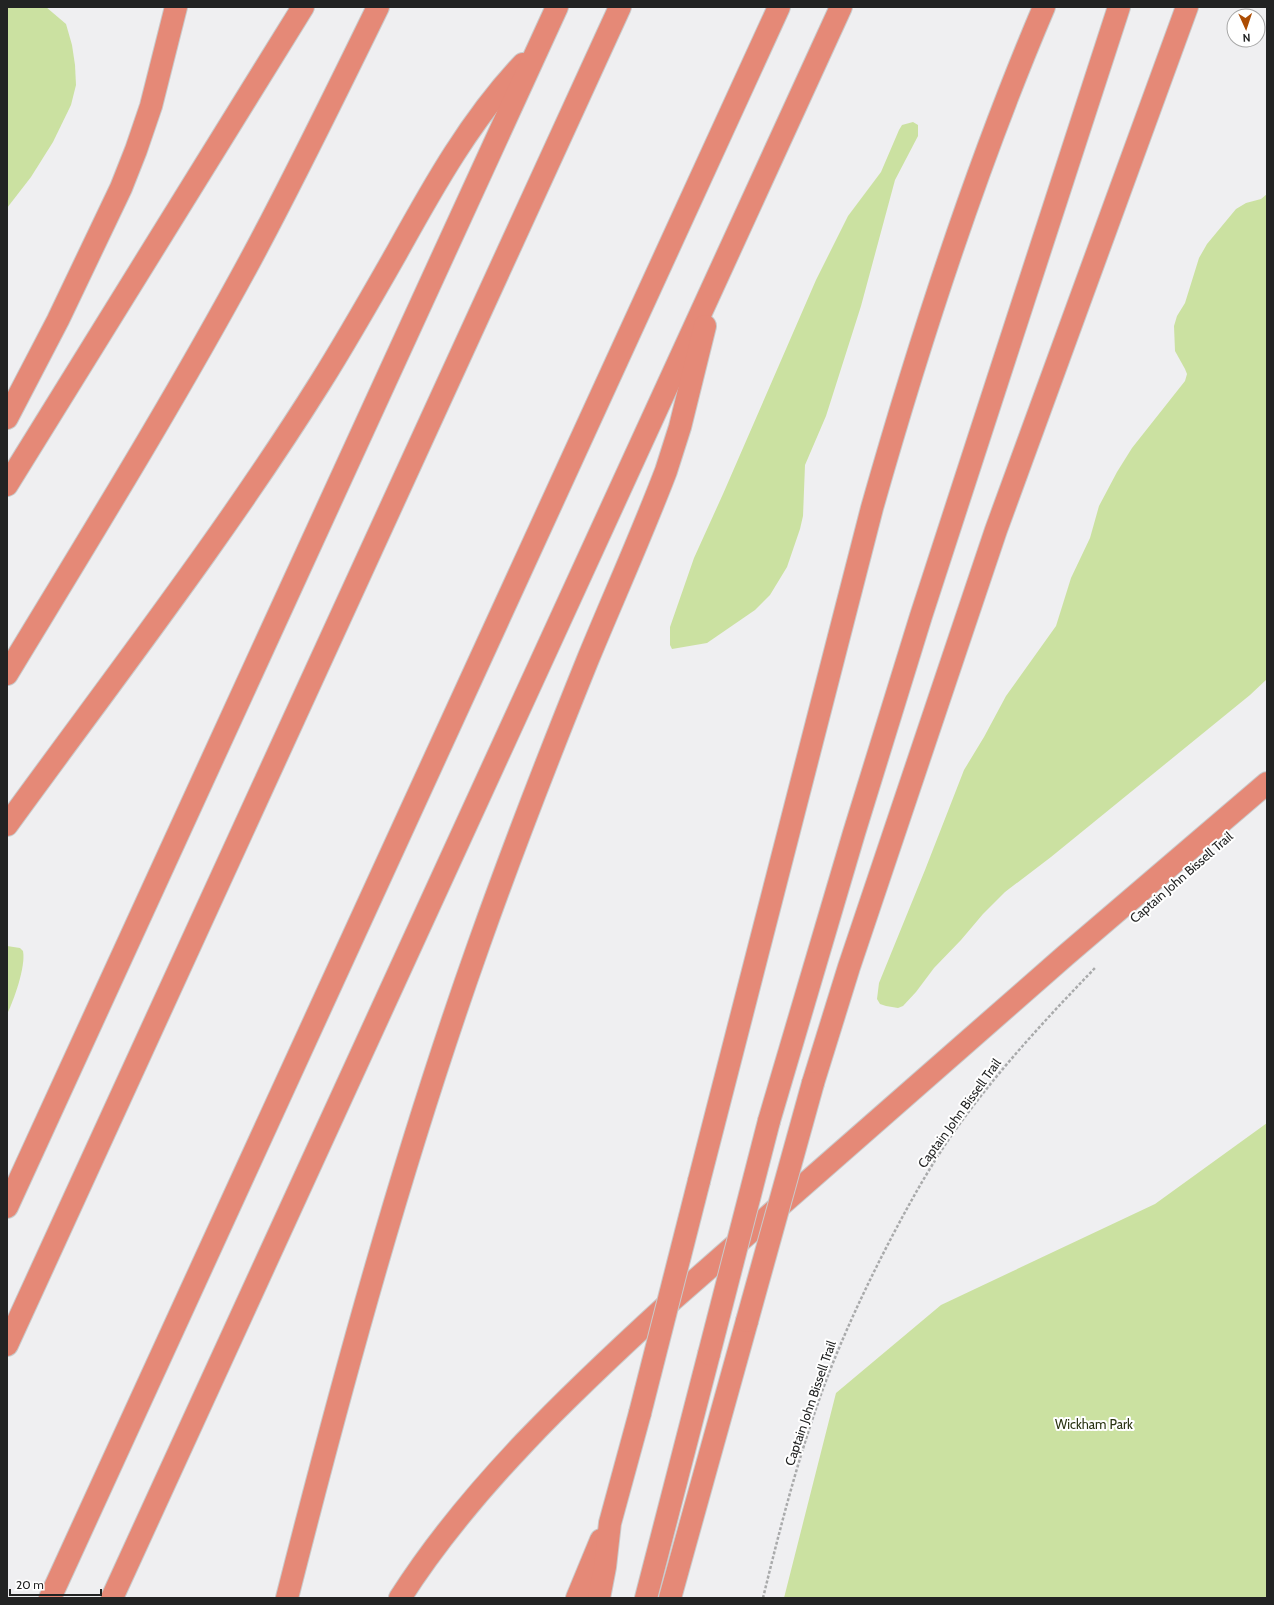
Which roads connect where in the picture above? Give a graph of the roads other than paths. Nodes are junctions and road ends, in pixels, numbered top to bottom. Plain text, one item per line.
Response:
1 (176, 7) edge
2 (303, 7) edge
3 (378, 7) edge
4 (557, 7) edge
5 (620, 7) edge
6 (779, 7) edge
7 (841, 7) edge
8 (1044, 7) edge
9 (1119, 7) edge
10 (1187, 7) edge
11 (538, 49) junction
12 (712, 288) junction
13 (7, 418) edge
14 (7, 485) edge
15 (7, 674) edge
16 (1267, 783) edge
17 (7, 825) edge
18 (7, 1206) edge
19 (7, 1345) edge
20 (610, 1523) junction
21 (50, 1598) edge
22 (112, 1598) edge
23 (287, 1598) edge
24 (400, 1598) edge
25 (577, 1598) edge
26 (599, 1598) edge
27 (646, 1598) edge
28 (670, 1598) edge

1 - 13 highway
2 - 14 highway
3 - 15 highway
4 - 11 highway
5 - 19 highway
6 - 21 highway
7 - 12 highway
8 - 20 highway, bridge
9 - 27 highway, bridge
10 - 28 highway, bridge
11 - 17 highway
11 - 18 highway
12 - 22 highway
12 - 23 highway
16 - 24 highway
20 - 25 highway
20 - 26 highway

